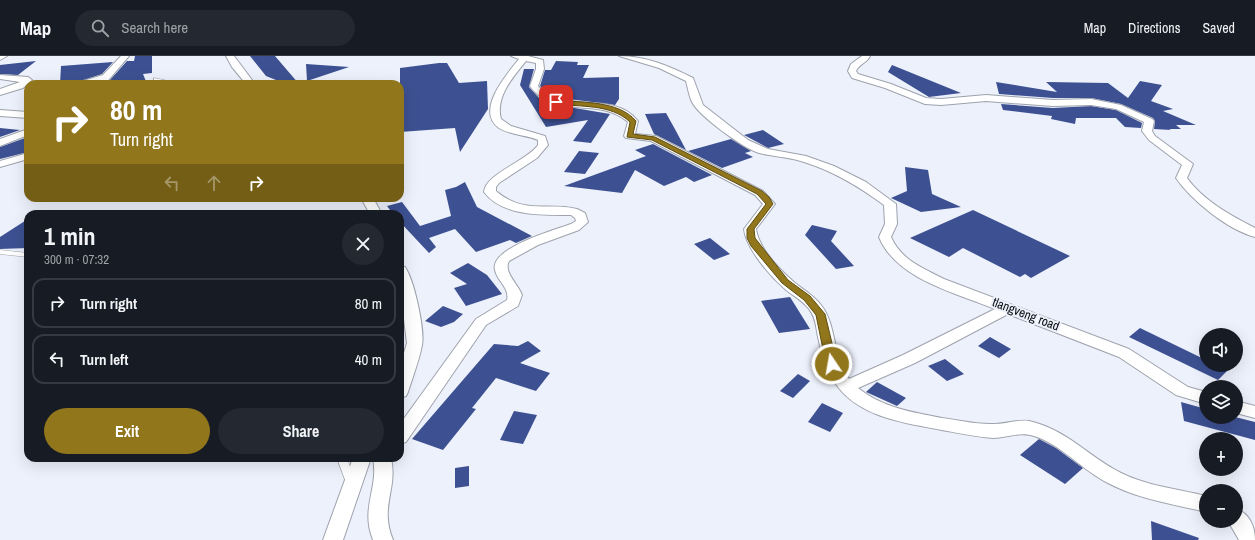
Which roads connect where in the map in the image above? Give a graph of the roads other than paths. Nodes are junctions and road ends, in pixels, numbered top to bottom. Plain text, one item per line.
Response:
1 (3, 56) edge
2 (125, 56) edge
3 (230, 56) edge
4 (623, 56) edge
5 (866, 56) edge
6 (520, 57) edge
7 (0, 58) edge
8 (0, 77) edge
9 (107, 77) junction
10 (155, 79) dead end
11 (28, 80) edge
12 (94, 80) edge
13 (104, 80) edge
14 (160, 80) edge
15 (248, 80) edge
16 (24, 83) edge
17 (0, 92) edge
18 (0, 113) edge
19 (24, 115) edge
20 (24, 128) edge
21 (24, 134) edge
22 (18, 137) junction
23 (0, 143) edge
24 (24, 157) edge
25 (0, 164) edge
26 (1255, 232) edge
27 (0, 252) edge
28 (24, 255) edge
29 (404, 280) edge
30 (1008, 308) junction
31 (404, 379) edge
32 (847, 386) junction
33 (1199, 396) edge
34 (1243, 409) edge
35 (1255, 412) edge
36 (404, 431) edge
37 (343, 462) edge
38 (361, 462) edge
39 (384, 462) edge
40 (352, 488) junction
41 (1199, 502) edge
42 (1243, 526) edge
43 (333, 540) edge
44 (383, 540) edge
45 (1249, 540) edge

1 - 7 street
2 - 9 street
3 - 15 street
4 - 30 street, tlangveng road
5 - 26 street
6 - 32 street
6 - 36 street
8 - 11 street
9 - 12 street
9 - 13 street
10 - 14 lane
16 - 17 street
18 - 19 street
20 - 22 street
21 - 22 street
22 - 23 street
24 - 25 street
27 - 28 lane
29 - 31 street
30 - 32 street
30 - 33 street, tlangveng road
32 - 41 street
34 - 35 street
37 - 40 lane
38 - 40 street
39 - 44 street
40 - 43 street
42 - 45 street

